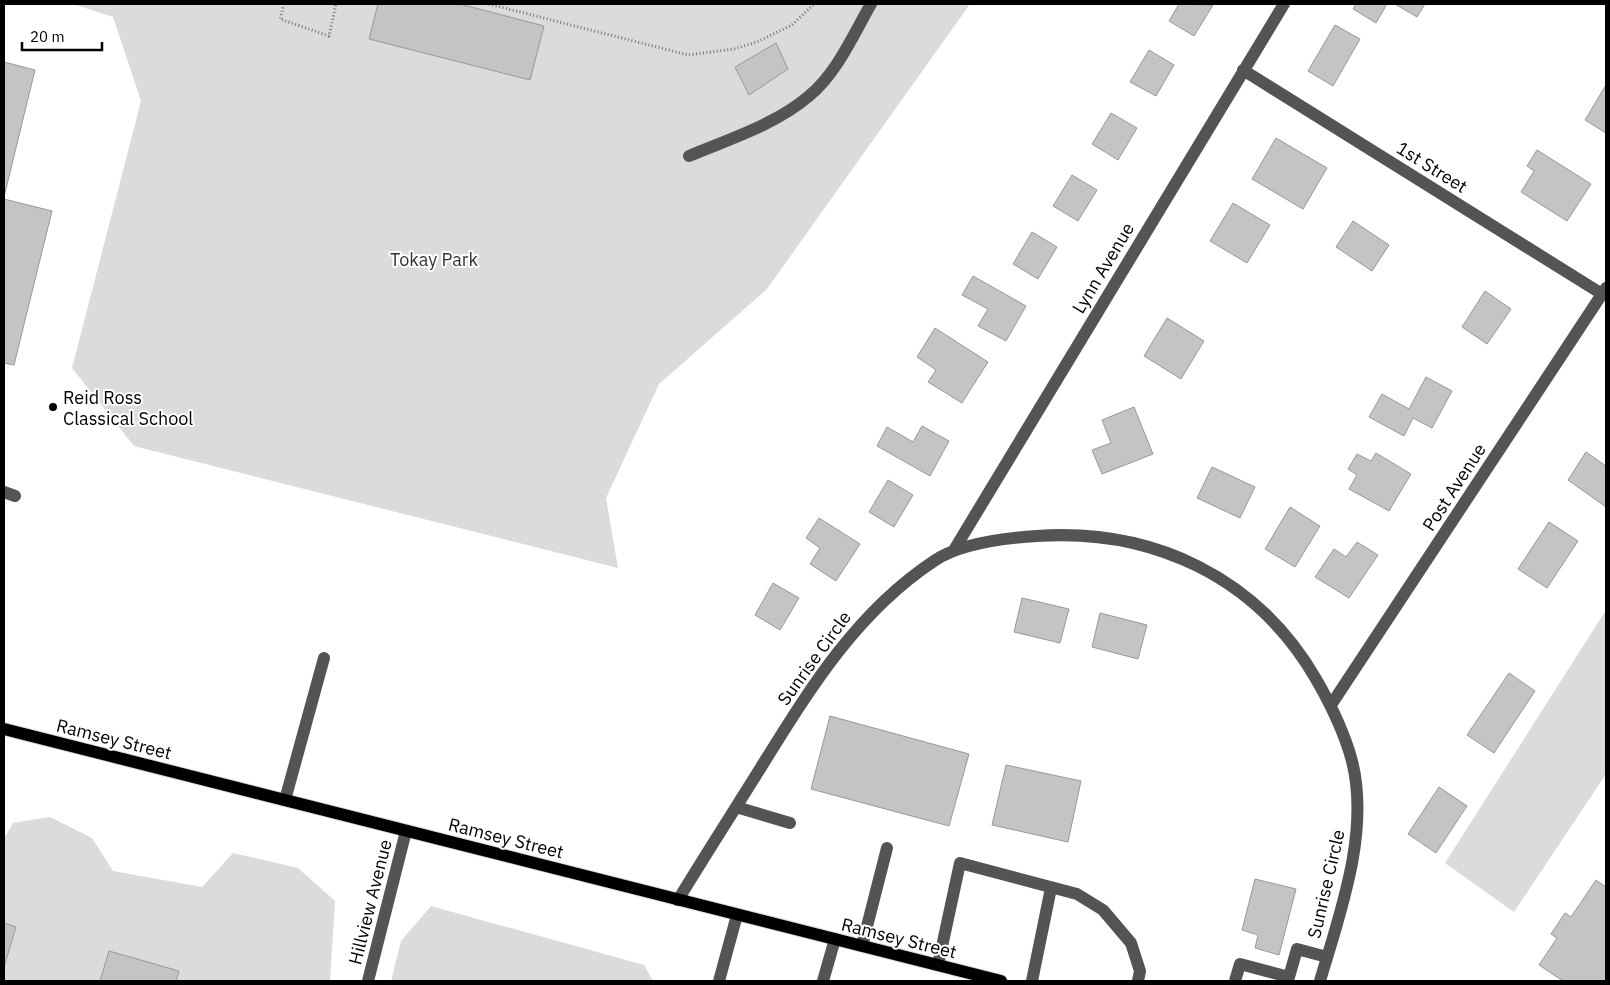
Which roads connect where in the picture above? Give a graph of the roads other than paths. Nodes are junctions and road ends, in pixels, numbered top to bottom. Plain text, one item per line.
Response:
1 (871, 4) edge
2 (1284, 4) edge
3 (1243, 70) junction
4 (688, 156) dead end
5 (1604, 291) edge
6 (954, 550) junction
7 (324, 658) dead end
8 (1331, 705) junction
9 (4, 729) edge
10 (285, 800) junction
11 (736, 807) junction
12 (790, 823) dead end
13 (406, 831) junction
14 (886, 848) dead end
15 (1051, 888) junction
16 (678, 900) junction
17 (737, 914) junction
18 (835, 940) junction
19 (862, 946) junction
20 (1327, 958) junction
21 (938, 965) junction
22 (368, 981) edge
23 (719, 981) edge
24 (823, 981) edge
25 (1001, 981) edge
26 (1032, 981) edge
27 (1138, 981) edge
28 (1235, 981) edge
29 (1320, 981) edge

1 - 4 street
2 - 3 street, Lynn Avenue
3 - 5 street, 1st Street
3 - 6 street, Lynn Avenue
5 - 8 street, Post Avenue
6 - 8 street, Sunrise Circle
6 - 11 street, Sunrise Circle
7 - 10 street
8 - 20 street, Sunrise Circle
9 - 10 main road, Ramsey Street
10 - 13 main road, Ramsey Street
11 - 12 street
11 - 16 street, Sunrise Circle
13 - 16 main road, Ramsey Street
13 - 22 street, Hillview Avenue
14 - 19 street
15 - 21 street
15 - 26 street
15 - 27 street
16 - 17 main road, Ramsey Street
17 - 18 main road, Ramsey Street
17 - 23 street
18 - 19 main road, Ramsey Street
18 - 24 street
19 - 21 main road, Ramsey Street
20 - 28 street
20 - 29 street, Sunrise Circle
21 - 25 main road, Ramsey Street

